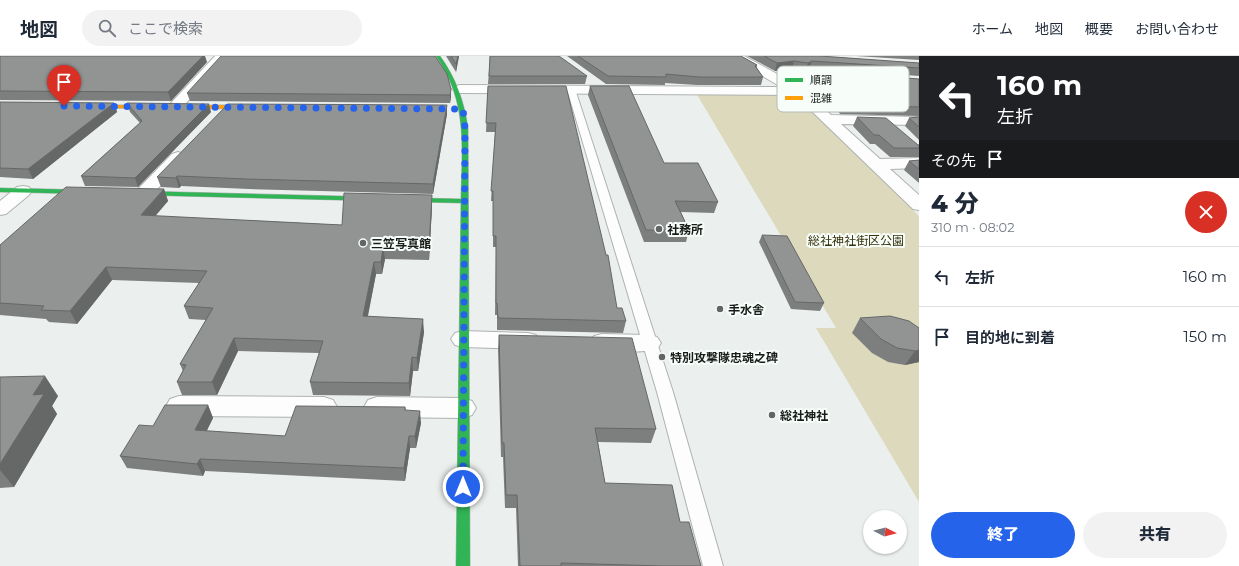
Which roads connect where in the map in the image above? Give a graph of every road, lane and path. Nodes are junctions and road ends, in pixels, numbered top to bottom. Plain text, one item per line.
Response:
1 (221, 56) edge
2 (438, 56) edge
3 (735, 56) edge
4 (587, 77) edge
5 (777, 79) edge
6 (459, 89) junction
7 (571, 89) junction
8 (602, 89) junction
9 (777, 91) edge
10 (72, 106) edge
11 (176, 106) junction
12 (226, 107) junction
13 (265, 107) edge
14 (822, 112) edge
15 (830, 119) junction
16 (887, 120) junction
17 (919, 121) edge
18 (209, 124) edge
19 (903, 135) edge
20 (188, 147) edge
21 (919, 163) edge
22 (877, 164) junction
23 (0, 190) edge
24 (23, 191) junction
25 (98, 192) edge
26 (136, 193) joint
27 (464, 201) junction
28 (919, 205) edge
29 (0, 210) edge
30 (463, 340) junction
31 (548, 341) edge
32 (580, 342) edge
33 (649, 343) junction
34 (167, 406) edge
35 (463, 408) junction
36 (463, 566) edge
37 (713, 566) edge

1 - 11 street
2 - 6 street
3 - 5 street
4 - 8 street
6 - 7 street
6 - 27 street
7 - 8 street
7 - 33 lane
8 - 9 street
10 - 11 street
11 - 12 street
12 - 13 street
12 - 18 street
14 - 15 street
15 - 16 street
15 - 22 street
16 - 17 street
16 - 19 street
20 - 26 street
21 - 22 street
22 - 28 street
23 - 24 street
24 - 25 street
24 - 29 street
26 - 27 street
27 - 30 street
30 - 31 street
30 - 35 street
32 - 33 street
33 - 37 lane
34 - 35 street
35 - 36 street

